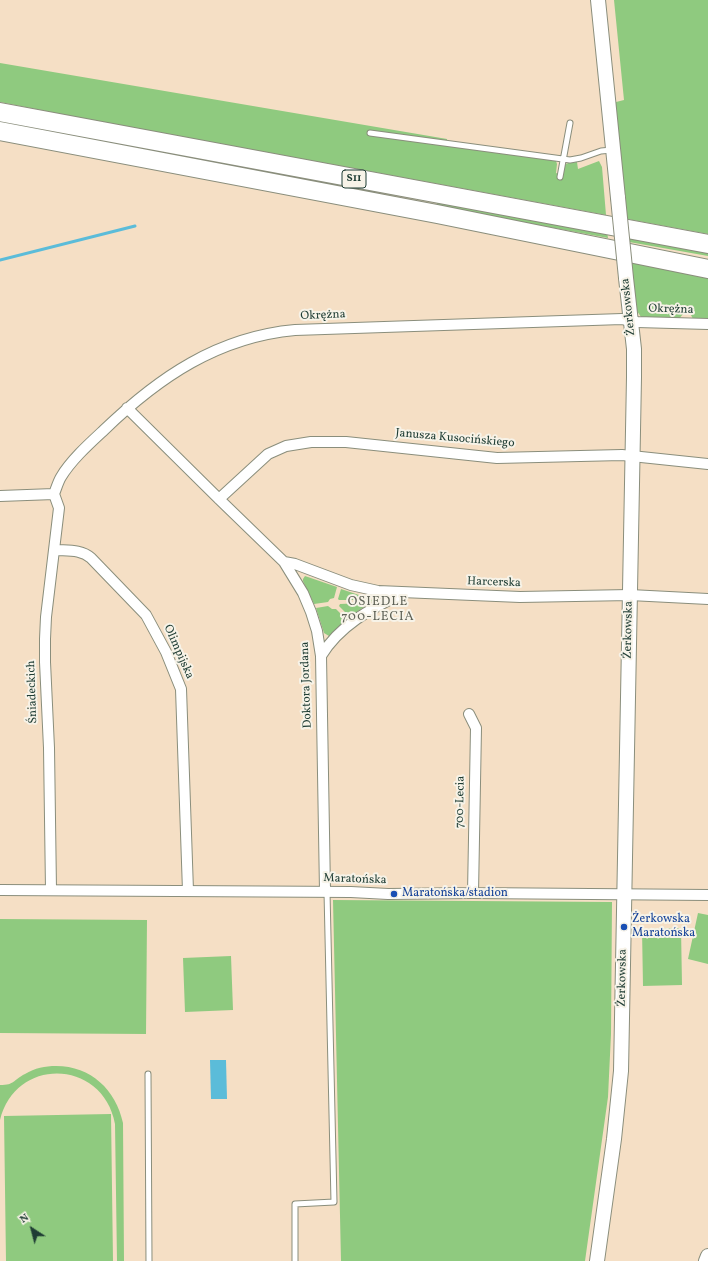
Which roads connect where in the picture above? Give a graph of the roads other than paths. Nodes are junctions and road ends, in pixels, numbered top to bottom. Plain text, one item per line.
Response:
1 (598, 0) edge
2 (0, 112) edge
3 (570, 123) dead end
4 (0, 132) edge
5 (370, 134) dead end
6 (613, 150) junction
7 (563, 159) junction
8 (560, 177) dead end
9 (708, 244) edge
10 (708, 269) edge
11 (631, 321) junction
12 (708, 324) edge
13 (127, 408) junction
14 (632, 457) junction
15 (708, 464) edge
16 (54, 494) junction
17 (0, 496) edge
18 (219, 499) junction
19 (54, 550) junction
20 (284, 562) junction
21 (404, 593) junction
22 (630, 595) junction
23 (708, 599) edge
24 (321, 656) junction
25 (469, 714) dead end
26 (0, 890) edge
27 (51, 890) junction
28 (188, 890) junction
29 (326, 892) junction
30 (473, 893) junction
31 (624, 894) junction
32 (708, 894) edge
33 (148, 1074) dead end
34 (708, 1256) edge
35 (149, 1261) edge
36 (295, 1261) edge
37 (597, 1261) edge
38 (706, 1261) edge

1 - 6 street, Żerkowska
2 - 9 highway, S11
3 - 7 lane
4 - 10 highway, S11
5 - 7 lane
6 - 7 lane
6 - 11 street, Żerkowska, bridge
7 - 8 lane
11 - 12 street, Okrężna
11 - 13 street, Okrężna
11 - 14 street, Żerkowska
13 - 16 street, Okrężna
13 - 18 street, Doktora Jordana
14 - 15 street, Janusza Kusocińskiego
14 - 18 street, Janusza Kusocińskiego
14 - 22 street, Żerkowska
16 - 17 street
16 - 19 street, Śniadeckich
18 - 20 street, Doktora Jordana
19 - 27 street, Śniadeckich
19 - 28 street, Olimpijska
20 - 21 street, Harcerska
20 - 24 street, Doktora Jordana
21 - 22 street, Harcerska
21 - 24 street
22 - 23 street, Harcerska
22 - 31 street, Żerkowska
24 - 29 street, Doktora Jordana
25 - 30 street, 700-Lecia
26 - 27 street, Maratońska
27 - 28 street, Maratońska
28 - 29 street, Maratońska
29 - 30 street, Maratońska
29 - 36 lane
30 - 31 street, Maratońska
31 - 32 street, Maratońska
31 - 37 street, Żerkowska
33 - 35 lane
34 - 38 street

